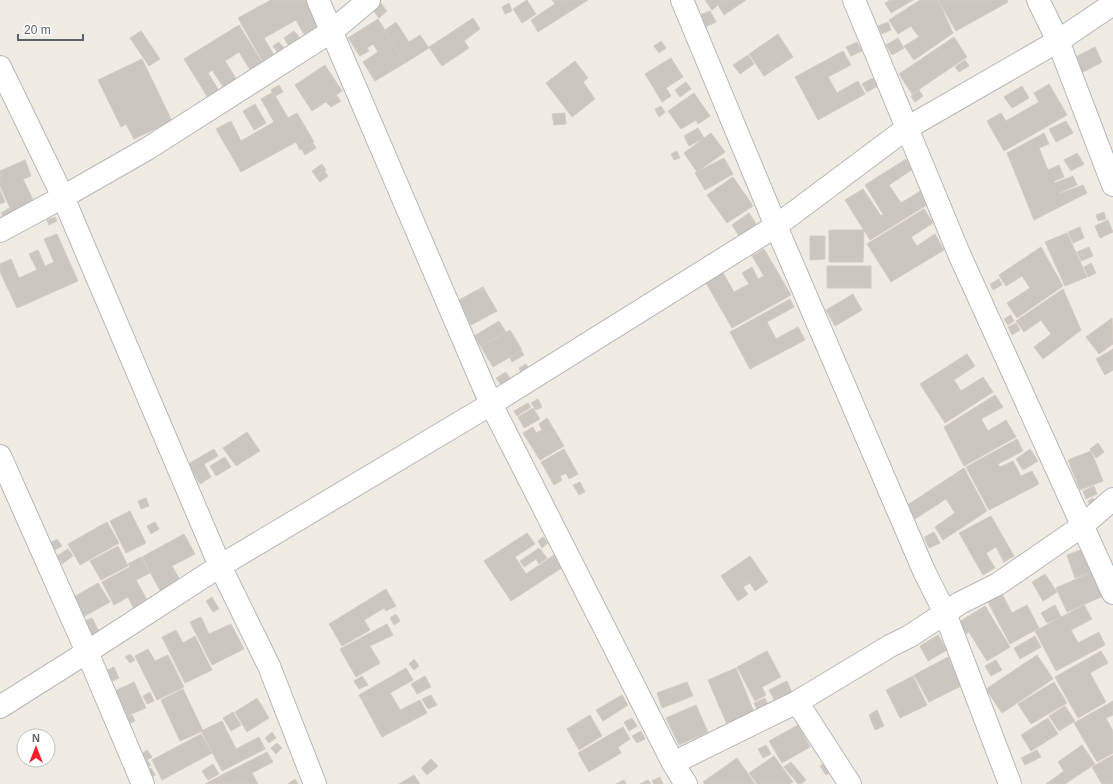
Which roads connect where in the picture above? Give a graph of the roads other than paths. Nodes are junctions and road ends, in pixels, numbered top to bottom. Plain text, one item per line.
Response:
1 (318, 0) edge
2 (368, 0) edge
3 (682, 0) edge
4 (854, 0) edge
5 (1038, 0) edge
6 (1113, 4) edge
7 (332, 31) junction
8 (1058, 41) junction
9 (0, 67) edge
10 (907, 128) junction
11 (1113, 185) edge
12 (63, 197) junction
13 (776, 226) junction
14 (0, 230) edge
15 (491, 404) junction
16 (0, 456) edge
17 (1113, 499) edge
18 (1082, 526) junction
19 (220, 566) junction
20 (1113, 593) edge
21 (945, 612) junction
22 (87, 652) junction
23 (797, 702) junction
24 (0, 707) edge
25 (673, 763) junction
26 (143, 784) edge
27 (315, 784) edge
28 (686, 784) edge
29 (850, 784) edge
30 (1010, 784) edge

1 - 7 street
2 - 7 street
3 - 13 street
4 - 10 street
5 - 8 street
6 - 8 street
7 - 12 street
7 - 15 street
8 - 10 street
8 - 11 street
9 - 12 street
10 - 13 street
10 - 18 street
12 - 14 street
12 - 19 street
13 - 15 street
13 - 21 street
15 - 19 street
15 - 25 street
16 - 22 street
17 - 18 street
18 - 20 street
18 - 21 street
19 - 22 street
19 - 27 street
21 - 23 street
21 - 30 street
22 - 24 street
22 - 26 street
23 - 25 street
23 - 29 street
25 - 28 street

